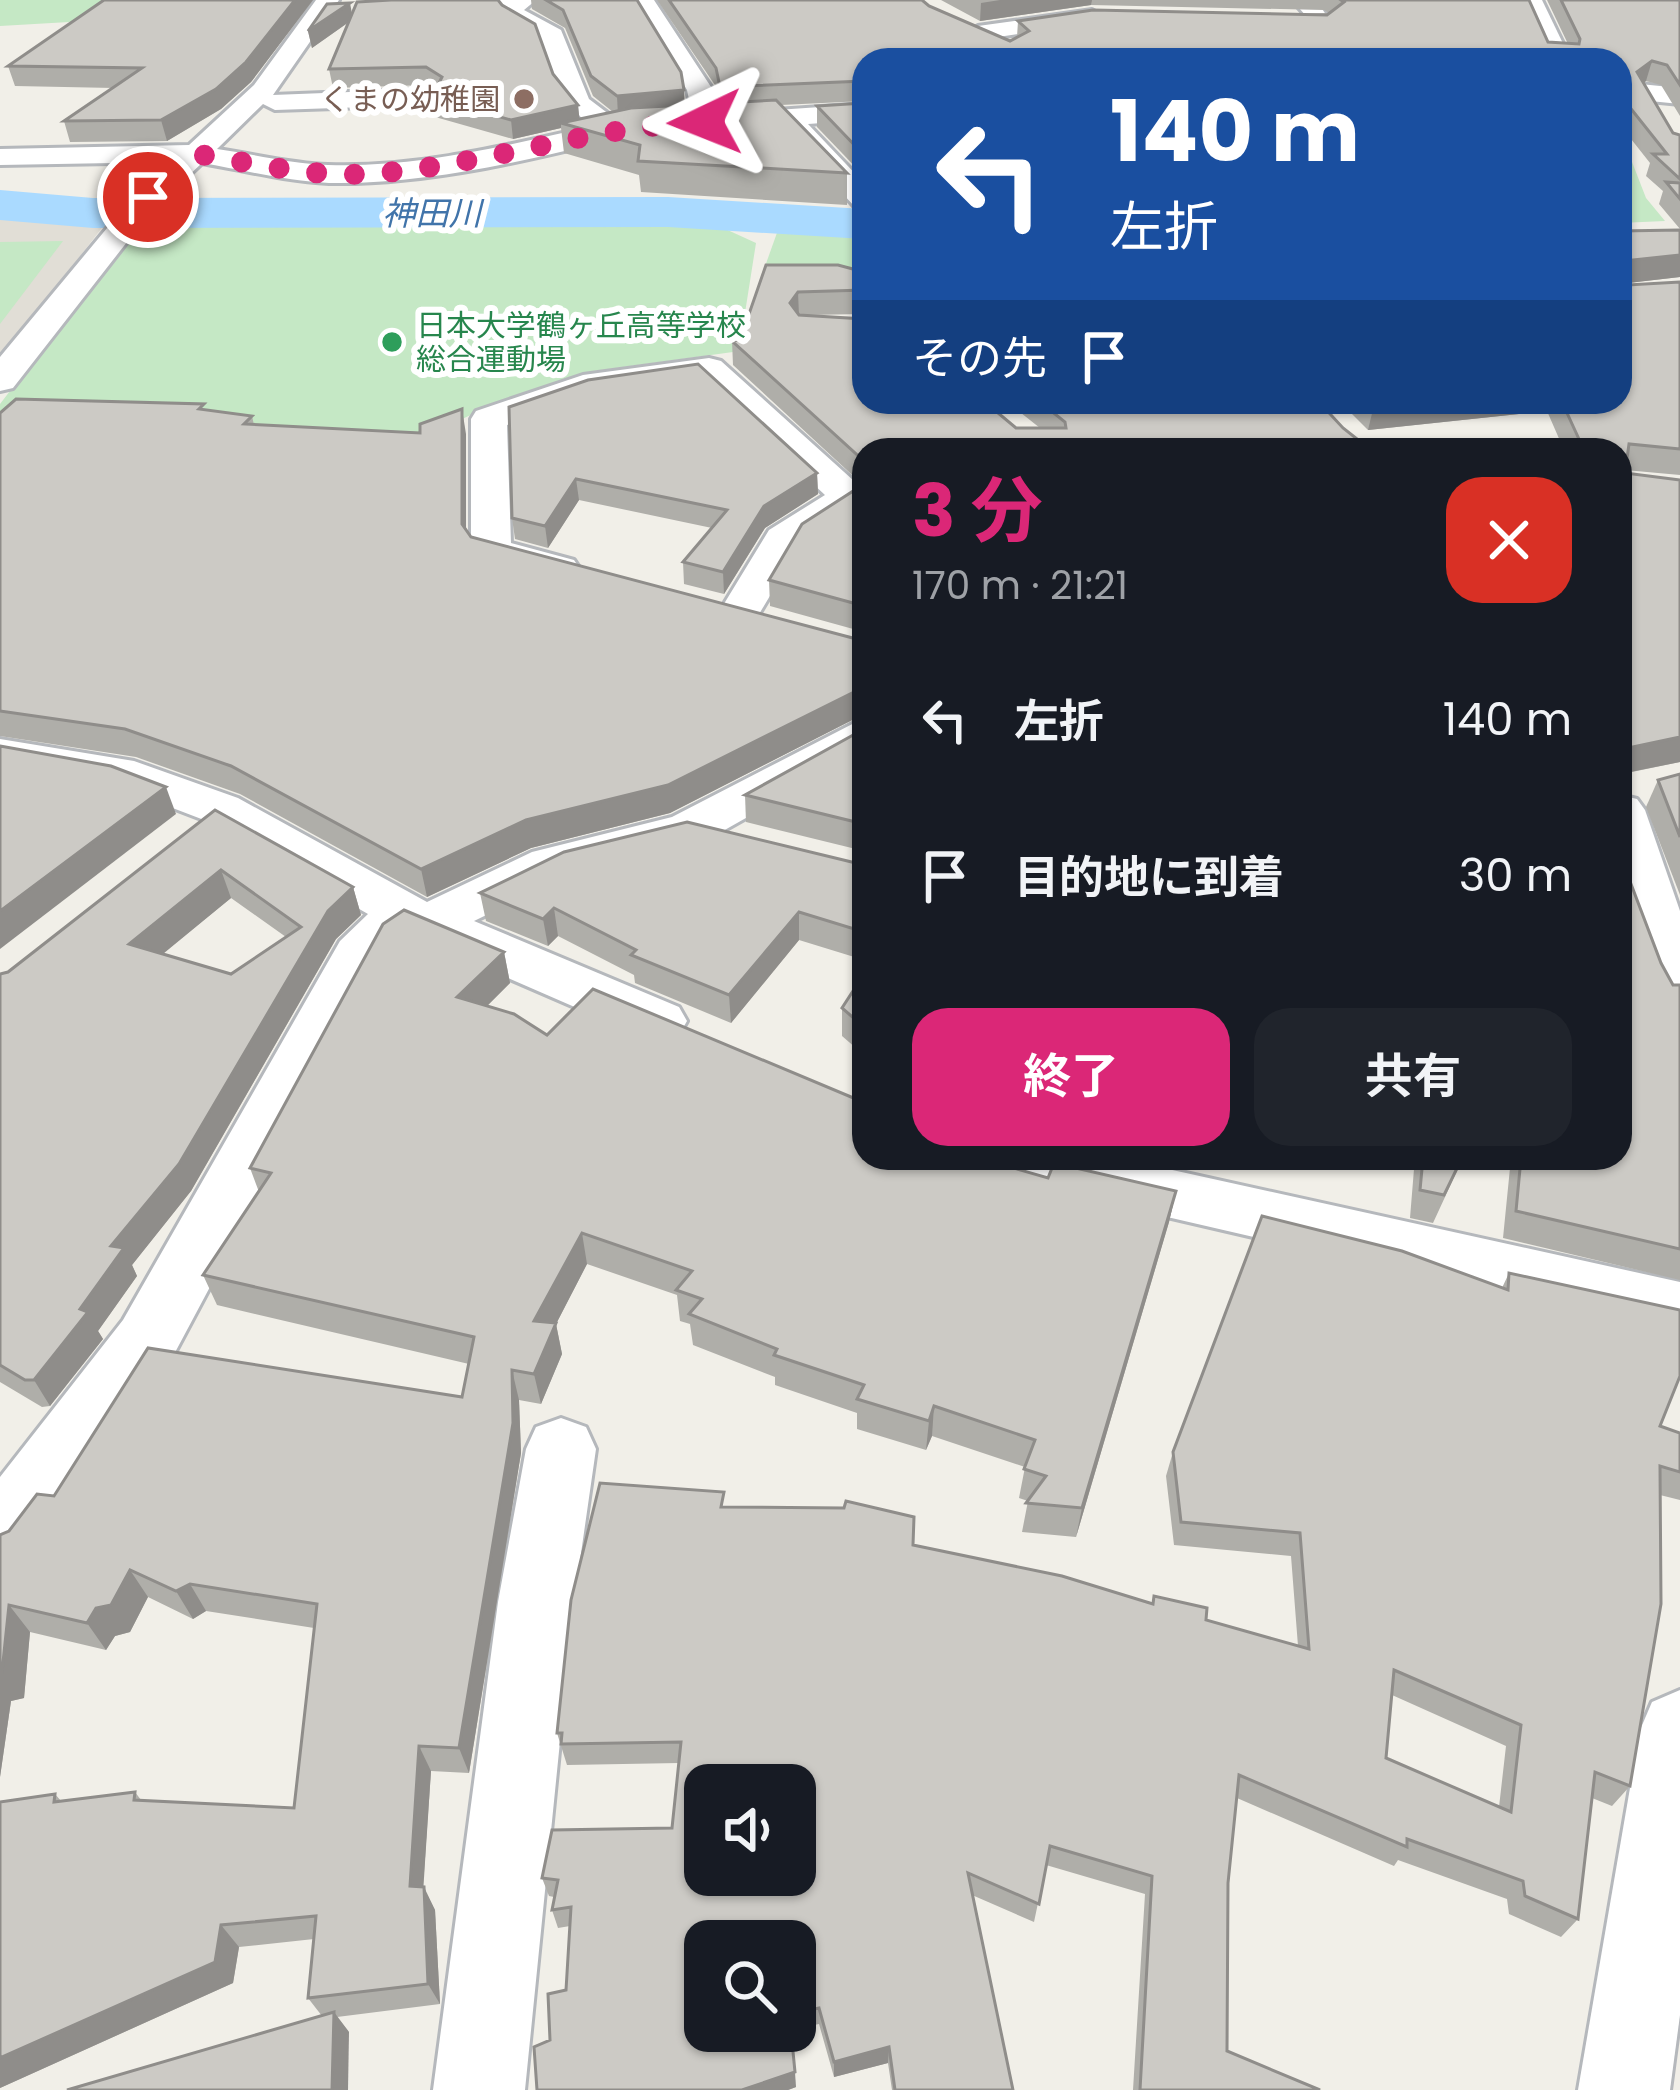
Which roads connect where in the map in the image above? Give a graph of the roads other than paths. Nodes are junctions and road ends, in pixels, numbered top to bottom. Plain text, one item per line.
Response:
1 (525, 0) edge
2 (643, 0) edge
3 (1303, 0) edge
4 (1531, 0) edge
5 (509, 1) edge
6 (332, 6) edge
7 (392, 6) edge
8 (1111, 17) edge
9 (1284, 21) edge
10 (1324, 22) junction
11 (1010, 48) edge
12 (1338, 48) edge
13 (1553, 48) edge
14 (1634, 91) edge
15 (1680, 95) edge
16 (366, 96) junction
17 (427, 97) edge
18 (275, 102) dead end
19 (852, 113) edge
20 (788, 119) junction
21 (705, 122) junction
22 (1664, 122) edge
23 (612, 129) junction
24 (365, 134) dead end
25 (190, 153) junction
26 (0, 157) edge
27 (310, 162) junction
28 (852, 187) edge
29 (0, 380) edge
30 (603, 580) edge
31 (694, 605) edge
32 (740, 612) junction
33 (782, 625) edge
34 (852, 739) edge
35 (0, 753) edge
36 (221, 808) junction
37 (689, 829) junction
38 (754, 845) edge
39 (171, 848) edge
40 (1632, 863) edge
41 (417, 918) junction
42 (1657, 974) edge
43 (709, 1042) edge
44 (1065, 1170) edge
45 (1680, 1309) edge
46 (561, 1449) dead end
47 (0, 1533) edge
48 (1680, 1730) edge
49 (478, 2090) edge
50 (1624, 2090) edge

1 - 5 street
2 - 21 street
3 - 10 street
4 - 13 street
5 - 7 street
5 - 23 street
6 - 25 street
8 - 11 street
9 - 10 street
10 - 12 street
14 - 15 street
14 - 22 street
16 - 17 street
16 - 18 street
16 - 24 street
16 - 27 street
19 - 20 street
20 - 21 street
20 - 28 street
21 - 23 street
23 - 27 street
25 - 26 street
25 - 27 street
25 - 29 street
30 - 32 street
31 - 32 street
32 - 33 street
34 - 37 street
35 - 36 street
36 - 39 street
36 - 41 street
37 - 38 street
37 - 41 street
40 - 42 street
41 - 43 street
41 - 47 street
44 - 45 street
46 - 49 street
48 - 50 street

